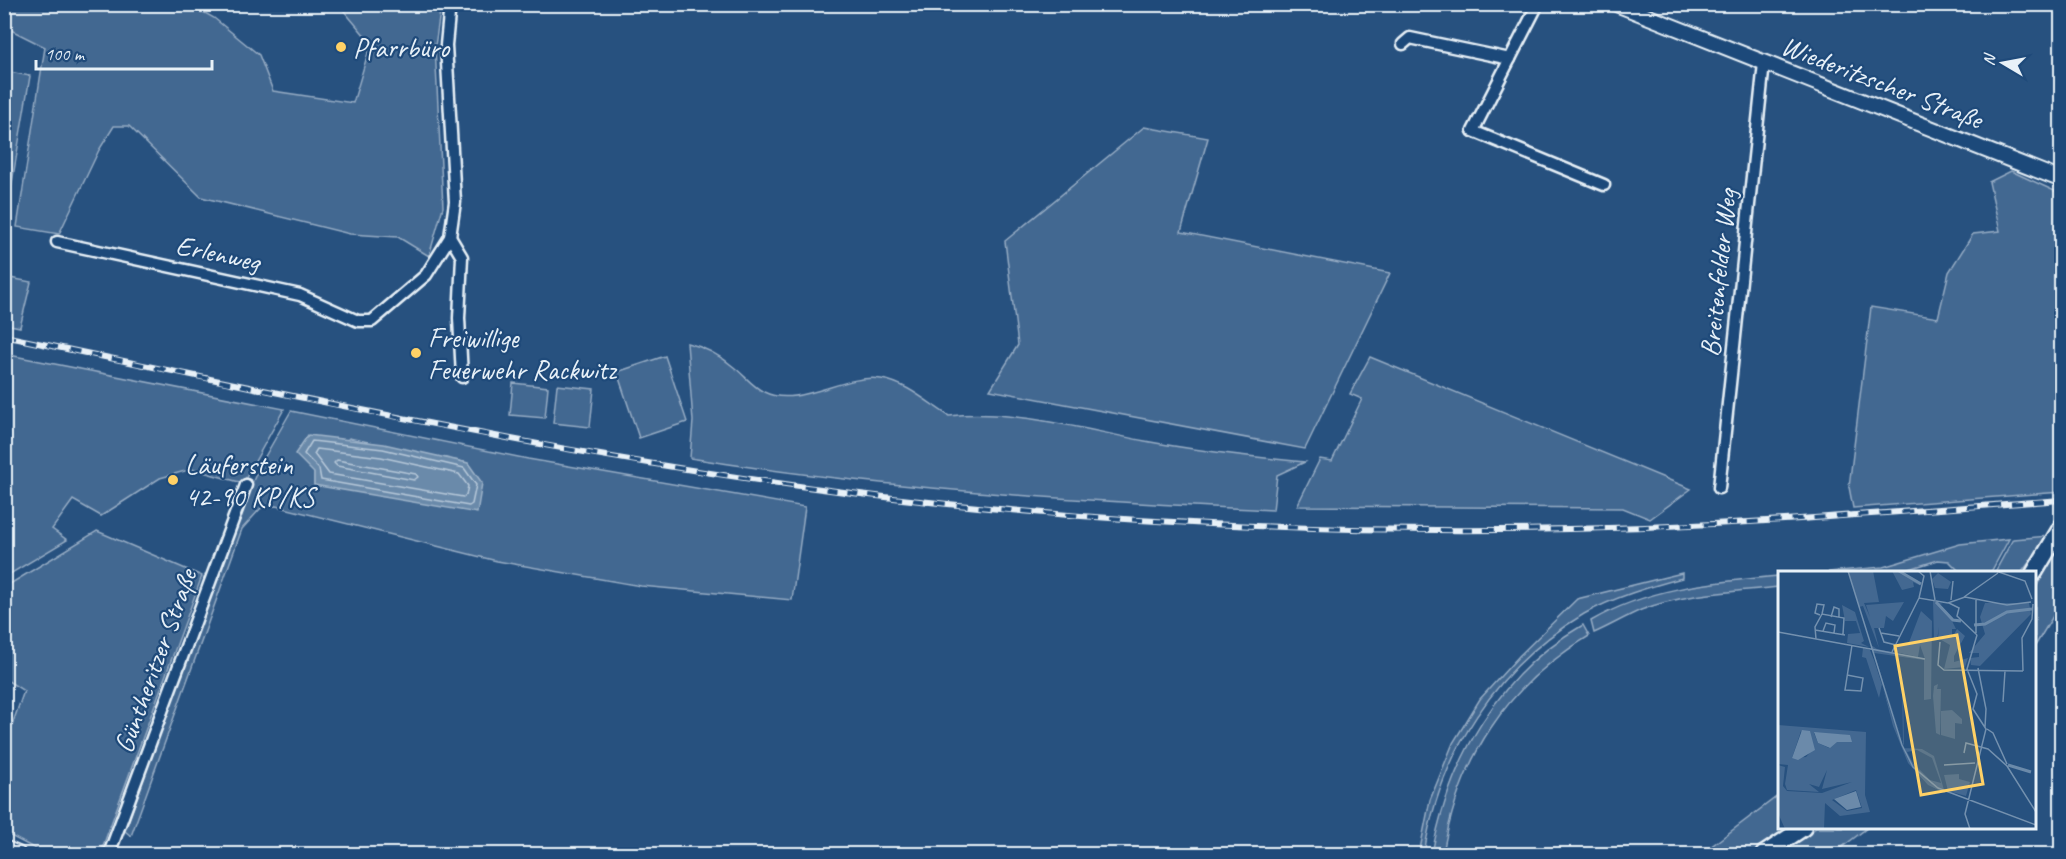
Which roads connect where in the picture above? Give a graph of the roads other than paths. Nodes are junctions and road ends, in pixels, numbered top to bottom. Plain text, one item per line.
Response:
1 (450, 4) edge
2 (1538, 4) edge
3 (1617, 4) edge
4 (1403, 44) dead end
5 (1510, 59) junction
6 (1764, 63) junction
7 (2061, 180) edge
8 (1604, 185) dead end
9 (450, 237) junction
10 (57, 242) dead end
11 (462, 377) dead end
12 (246, 485) dead end
13 (1719, 488) dead end
14 (2061, 526) edge
15 (2035, 571) edge
16 (1802, 829) edge
17 (4, 848) edge
18 (18, 855) edge
19 (110, 855) edge
20 (1764, 855) edge

1 - 9 street
2 - 5 street
3 - 6 street, Wiederitzscher Straße
4 - 5 street
5 - 8 street
6 - 7 street, Wiederitzscher Straße
6 - 13 street, Breitenfelder Weg
9 - 10 street, Erlenweg
9 - 11 street
12 - 19 street, Güntheritzer Straße
14 - 15 main road
16 - 20 main road
17 - 18 street

